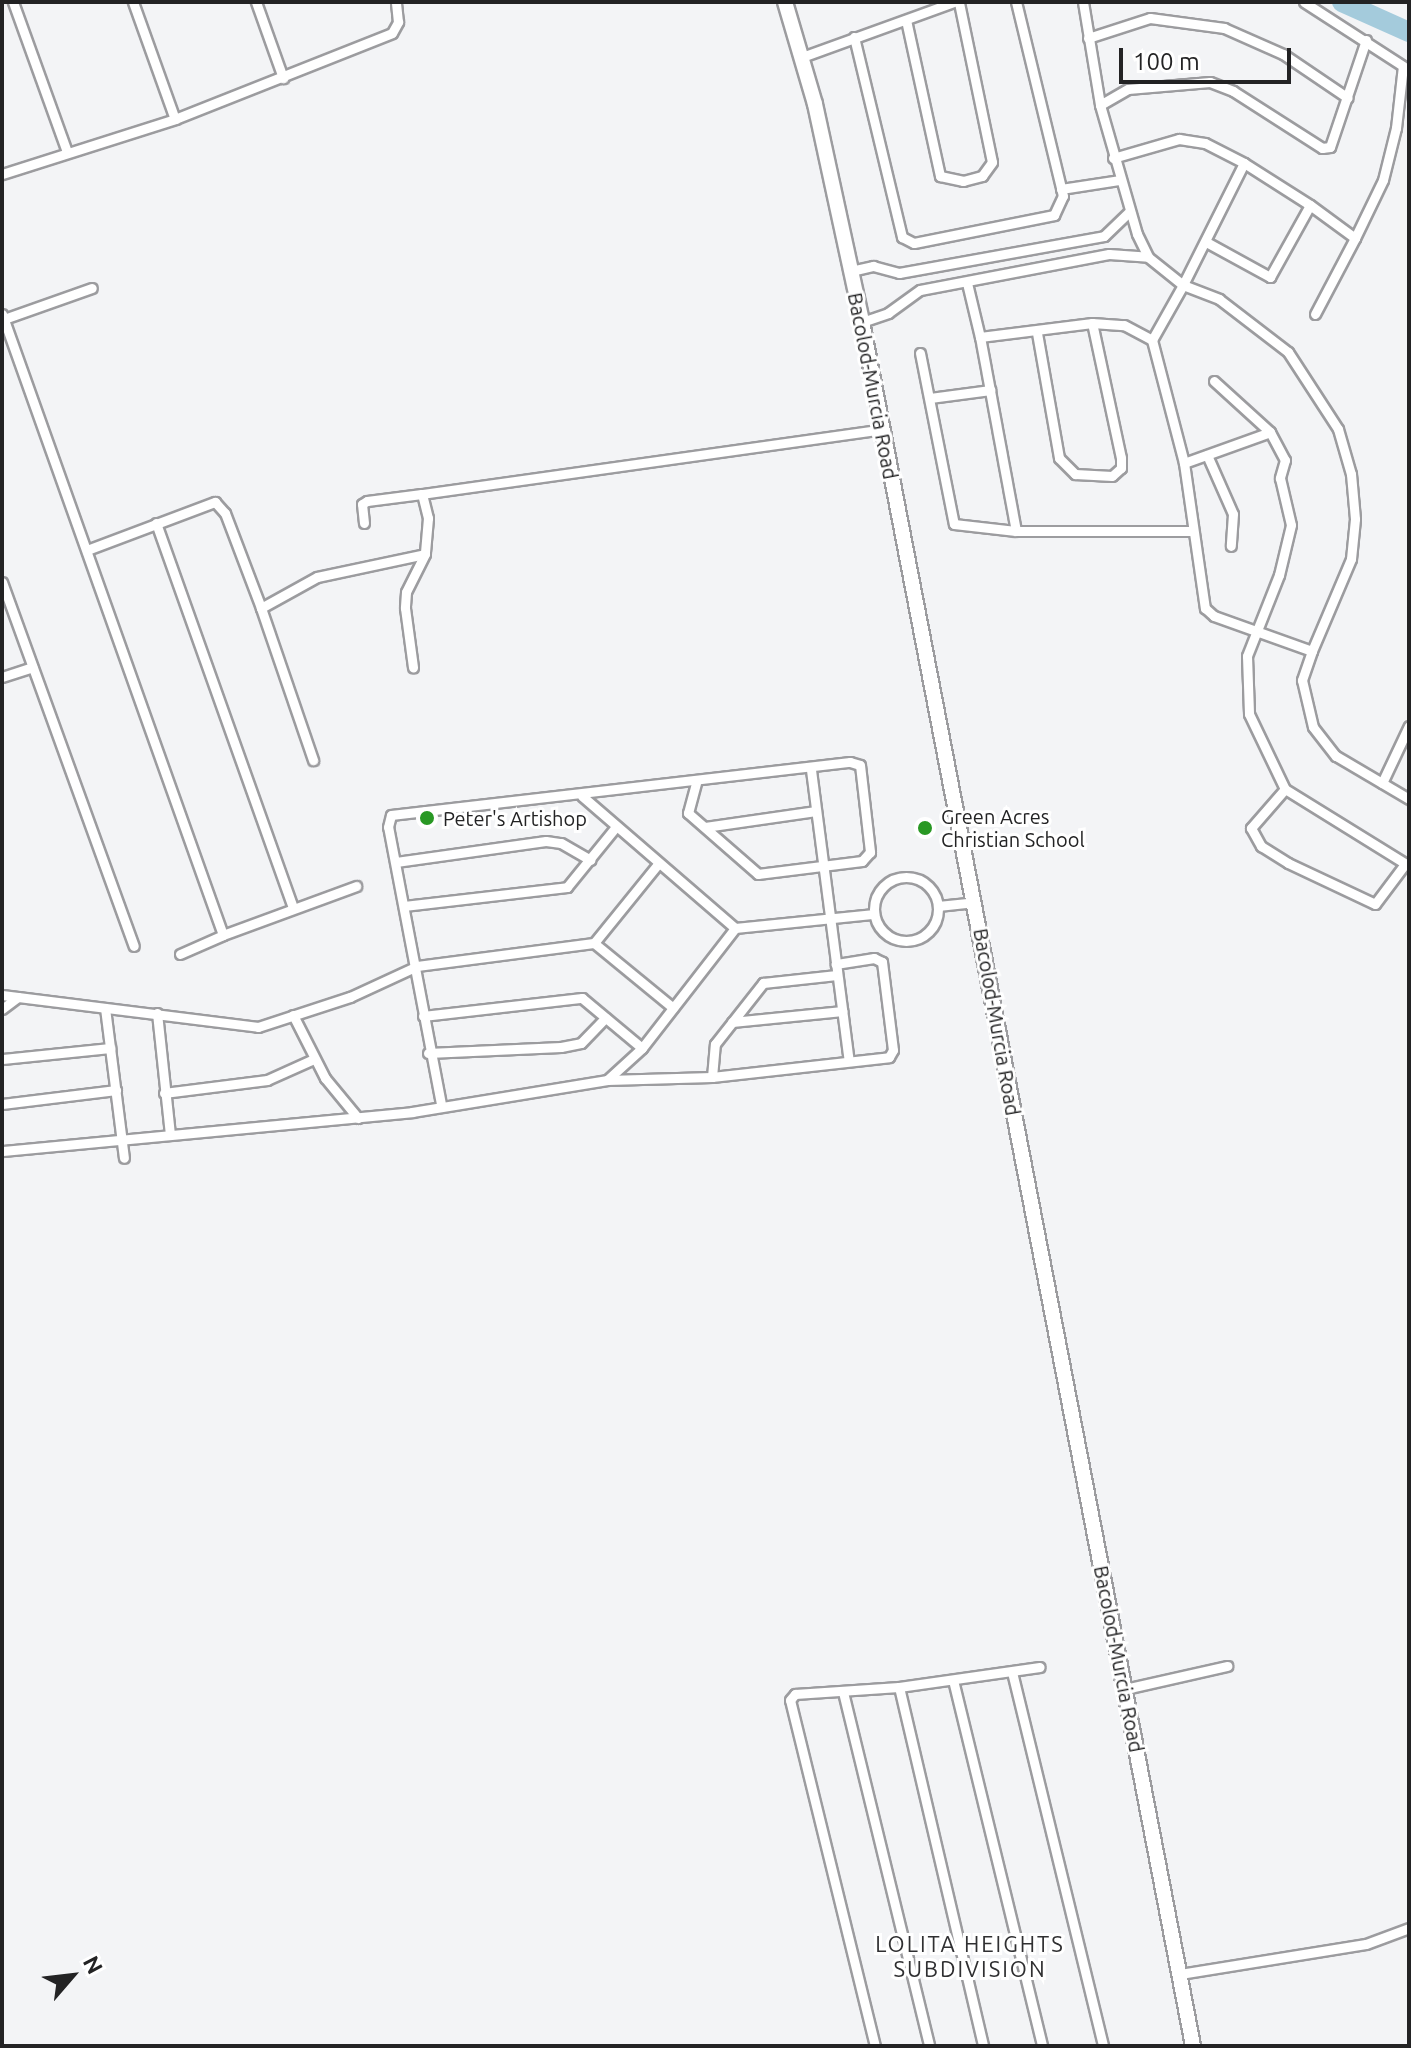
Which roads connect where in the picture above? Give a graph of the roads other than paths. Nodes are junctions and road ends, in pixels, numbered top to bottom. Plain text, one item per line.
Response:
1 (13, 2) edge
2 (133, 2) edge
3 (256, 2) edge
4 (396, 2) edge
5 (785, 2) edge
6 (957, 2) edge
7 (1016, 2) edge
8 (1083, 2) edge
9 (1304, 2) edge
10 (906, 20) junction
11 (854, 37) junction
12 (1088, 38) junction
13 (1366, 40) junction
14 (802, 57) junction
15 (283, 78) junction
16 (1348, 98) junction
17 (1100, 105) junction
18 (175, 119) junction
19 (67, 152) junction
20 (1113, 158) junction
21 (1244, 163) junction
22 (2, 174) edge
23 (1120, 180) junction
24 (1061, 189) junction
25 (1310, 205) junction
26 (1129, 212) junction
27 (1104, 236) junction
28 (1355, 238) junction
29 (1208, 243) junction
30 (1025, 251) junction
31 (1109, 254) junction
32 (1148, 257) junction
33 (940, 266) junction
34 (1029, 270) junction
35 (851, 271) junction
36 (967, 283) junction
37 (1183, 285) junction
38 (945, 286) junction
39 (92, 288) dead end
40 (1315, 314) dead end
41 (3, 316) edge
42 (862, 322) junction
43 (1092, 323) junction
44 (1037, 333) junction
45 (980, 337) junction
46 (1152, 340) junction
47 (920, 353) dead end
48 (1214, 381) dead end
49 (990, 390) junction
50 (930, 398) junction
51 (882, 429) junction
52 (1270, 432) junction
53 (1207, 455) junction
54 (1184, 463) junction
55 (422, 494) junction
56 (156, 523) junction
57 (364, 523) dead end
58 (1016, 531) junction
59 (1193, 531) junction
60 (1231, 546) dead end
61 (87, 550) junction
62 (425, 554) junction
63 (2, 582) edge
64 (261, 608) junction
65 (1259, 628) junction
66 (1312, 651) junction
67 (32, 667) junction
68 (413, 667) dead end
69 (2, 677) edge
70 (1409, 726) edge
71 (313, 760) dead end
72 (811, 770) junction
73 (696, 783) junction
74 (1382, 783) junction
75 (1285, 789) junction
76 (582, 796) junction
77 (1409, 799) edge
78 (816, 811) junction
79 (705, 827) junction
80 (615, 828) junction
81 (591, 860) junction
82 (396, 862) junction
83 (658, 864) junction
84 (823, 865) junction
85 (1407, 865) edge
86 (356, 886) dead end
87 (975, 902) junction
88 (404, 906) junction
89 (938, 906) junction
90 (293, 908) junction
91 (874, 914) junction
92 (830, 922) junction
93 (735, 928) junction
94 (223, 935) junction
95 (594, 943) junction
96 (134, 946) dead end
97 (180, 954) dead end
98 (835, 964) junction
99 (417, 966) junction
100 (837, 975) junction
101 (2, 995) edge
102 (18, 997) junction
103 (105, 1008) junction
104 (673, 1008) junction
105 (2, 1009) edge
106 (842, 1011) junction
107 (157, 1013) junction
108 (293, 1015) junction
109 (423, 1016) junction
110 (605, 1018) junction
111 (732, 1022) junction
112 (110, 1048) junction
113 (642, 1048) junction
114 (428, 1053) junction
115 (2, 1059) edge
116 (314, 1059) junction
117 (849, 1061) junction
118 (712, 1077) junction
119 (607, 1080) junction
120 (116, 1090) junction
121 (164, 1093) junction
122 (2, 1104) edge
123 (441, 1104) junction
124 (358, 1118) junction
125 (170, 1134) junction
126 (123, 1139) junction
127 (2, 1151) edge
128 (124, 1158) dead end
129 (1227, 1666) dead end
130 (1040, 1667) dead end
131 (1012, 1672) junction
132 (953, 1680) junction
133 (899, 1687) junction
134 (1125, 1689) junction
135 (843, 1692) junction
136 (1409, 1928) edge
137 (1180, 1974) junction
138 (875, 2046) edge
139 (929, 2046) edge
140 (983, 2046) edge
141 (1042, 2046) edge
142 (1103, 2046) edge
143 (1193, 2046) edge

1 - 19 street
2 - 18 street
3 - 15 street
4 - 15 street
5 - 14 main road, Bacolod-Murcia Road
6 - 10 street
6 - 10 street
7 - 24 street
8 - 12 street
9 - 13 street
10 - 11 street
11 - 14 street
11 - 24 street
12 - 16 street
12 - 17 street
13 - 16 street
13 - 28 street
14 - 35 main road, Bacolod-Murcia Road
15 - 18 street
16 - 17 street
17 - 20 street
18 - 19 street
19 - 22 street
20 - 21 street
20 - 23 street
21 - 25 street
21 - 29 street
23 - 24 street
23 - 26 street
25 - 28 street
25 - 29 street
26 - 27 street
26 - 32 street
27 - 30 street
27 - 31 street
28 - 40 street
29 - 37 street
30 - 33 street
30 - 34 street
31 - 32 street
31 - 34 street
32 - 37 street
33 - 35 street
33 - 38 street
34 - 36 street
35 - 42 main road, Bacolod-Murcia Road
36 - 38 street
36 - 45 street
37 - 46 street
37 - 66 street
38 - 42 street
39 - 41 street
41 - 61 street
42 - 51 main road, Bacolod-Murcia Road
43 - 44 street
43 - 44 street
43 - 46 street
44 - 45 street
45 - 49 street
46 - 54 street
47 - 50 street
48 - 52 street
49 - 50 street
49 - 58 street
50 - 58 street
51 - 55 street
51 - 87 main road, Bacolod-Murcia Road
52 - 53 street
52 - 65 street
53 - 54 street
53 - 60 street
54 - 59 street
55 - 57 street
55 - 62 street
56 - 61 street
56 - 64 street
56 - 90 street
58 - 59 street
59 - 65 street
61 - 94 street
62 - 64 street
62 - 68 street
63 - 67 street
64 - 71 street
65 - 66 street
65 - 75 street
66 - 74 street
67 - 69 street
67 - 96 street
70 - 74 street
72 - 73 street
72 - 78 street
72 - 84 street
73 - 76 street
73 - 79 street
74 - 77 street
75 - 85 street
75 - 85 street
76 - 80 street
76 - 82 street
78 - 79 street
78 - 84 street
79 - 84 street
80 - 81 street
80 - 83 street
81 - 82 street
81 - 88 street
82 - 88 street
83 - 93 street
83 - 95 street
84 - 92 street
86 - 90 street
87 - 89 street
87 - 134 main road, Bacolod-Murcia Road
88 - 99 street
89 - 91 street
89 - 91 street
90 - 94 street
91 - 92 street
92 - 93 street
92 - 98 street
93 - 104 street
94 - 97 street
95 - 99 street
95 - 104 street
98 - 100 street
98 - 117 street
99 - 108 street
99 - 109 street
100 - 106 street
100 - 111 street
101 - 102 street
102 - 103 street
102 - 105 street
103 - 107 street
103 - 112 street
104 - 113 street
106 - 111 street
106 - 117 street
107 - 108 street
107 - 121 street
108 - 116 street
109 - 110 street
109 - 114 street
110 - 113 street
110 - 114 street
111 - 118 street
112 - 115 street
112 - 120 street
113 - 119 street
114 - 123 street
116 - 121 street
116 - 124 street
117 - 118 street
118 - 119 street
119 - 123 street
120 - 122 street
120 - 126 street
121 - 125 street
123 - 124 street
124 - 125 street
125 - 126 street
126 - 127 street
126 - 128 street
129 - 134 street
130 - 131 street
131 - 132 street
131 - 142 street
132 - 133 street
132 - 141 street
133 - 135 street
133 - 140 street
134 - 137 main road, Bacolod-Murcia Road
135 - 138 street
135 - 139 street
136 - 137 street
137 - 143 main road, Bacolod-Murcia Road

